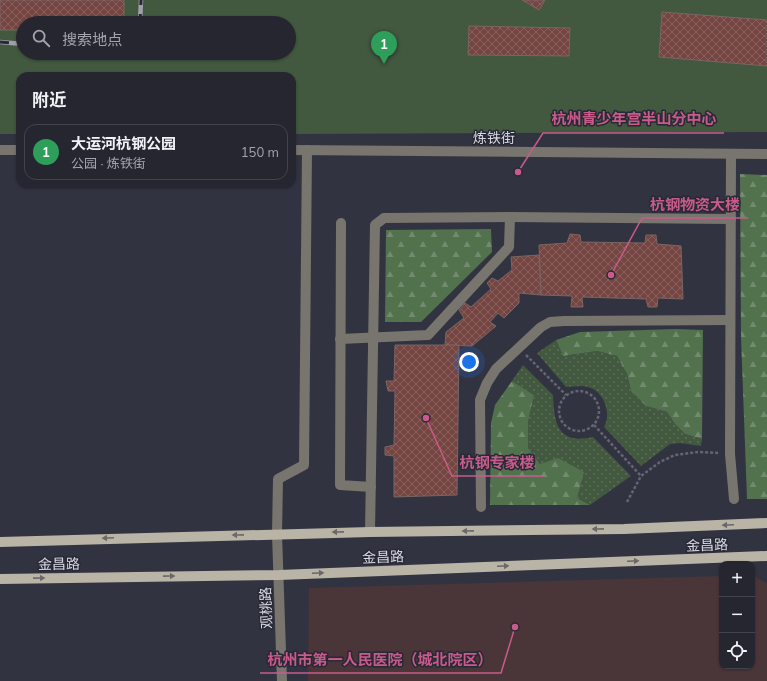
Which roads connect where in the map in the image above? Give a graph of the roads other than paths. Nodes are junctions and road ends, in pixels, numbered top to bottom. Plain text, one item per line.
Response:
1 (0, 150) edge
2 (16, 150) edge
3 (296, 150) edge
4 (307, 150) junction
5 (731, 154) junction
6 (767, 154) edge
7 (510, 217) junction
8 (731, 219) junction
9 (341, 223) dead end
10 (730, 320) junction
11 (373, 336) junction
12 (340, 339) junction
13 (371, 487) junction
14 (734, 499) dead end
15 (481, 507) dead end
16 (767, 523) edge
17 (370, 532) junction
18 (277, 534) junction
19 (0, 542) edge
20 (767, 556) edge
21 (279, 575) junction
22 (0, 579) edge
23 (282, 681) edge

1 - 2 street
3 - 4 street, 炼铁街
4 - 5 street, 炼铁街
4 - 18 street, 观桃路
5 - 6 street, 炼铁街
5 - 8 street
7 - 8 street
7 - 11 street
7 - 11 street
8 - 10 street
9 - 12 street
10 - 14 street
10 - 15 street
11 - 12 street
11 - 13 street
12 - 13 street
13 - 17 street
16 -> 17 main road, 金昌路
17 -> 18 main road, 金昌路
18 -> 19 main road, 金昌路
18 - 21 street, 观桃路
21 -> 20 main road, 金昌路
22 -> 21 main road, 金昌路
21 - 23 street, 观桃路

